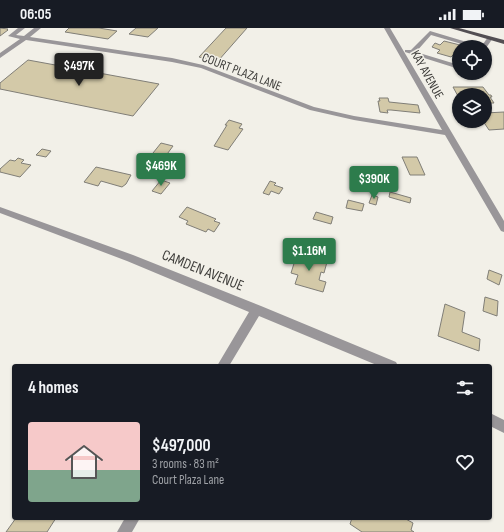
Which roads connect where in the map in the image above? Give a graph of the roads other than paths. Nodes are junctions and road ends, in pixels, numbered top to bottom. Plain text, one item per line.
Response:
1 (22, 28) edge
2 (38, 28) edge
3 (387, 28) edge
4 (434, 28) edge
5 (453, 28) edge
6 (392, 32) edge
7 (430, 34) junction
8 (25, 38) junction
9 (490, 38) joint
10 (452, 41) edge
11 (504, 42) edge
12 (400, 48) junction
13 (413, 52) junction
14 (0, 56) edge
15 (452, 65) edge
16 (449, 134) junction
17 (0, 210) edge
18 (504, 229) edge
19 (257, 309) junction
20 (224, 364) edge
21 (387, 364) edge
22 (492, 420) edge
23 (504, 427) edge
24 (132, 520) edge
25 (124, 532) edge

1 - 8 street
2 - 8 street
3 - 6 street, KAY AVENUE
4 - 7 street
5 - 9 main road
6 - 12 street, KAY AVENUE
7 - 10 street
7 - 13 street
8 - 14 street
8 - 16 street, COURT PLAZA LANE
9 - 11 main road
12 - 13 street
12 - 16 street, KAY AVENUE
13 - 15 street
16 - 18 street, KAY AVENUE
17 - 19 street, CAMDEN AVENUE
19 - 20 street
19 - 21 street, CAMDEN AVENUE
22 - 23 street
24 - 25 street

